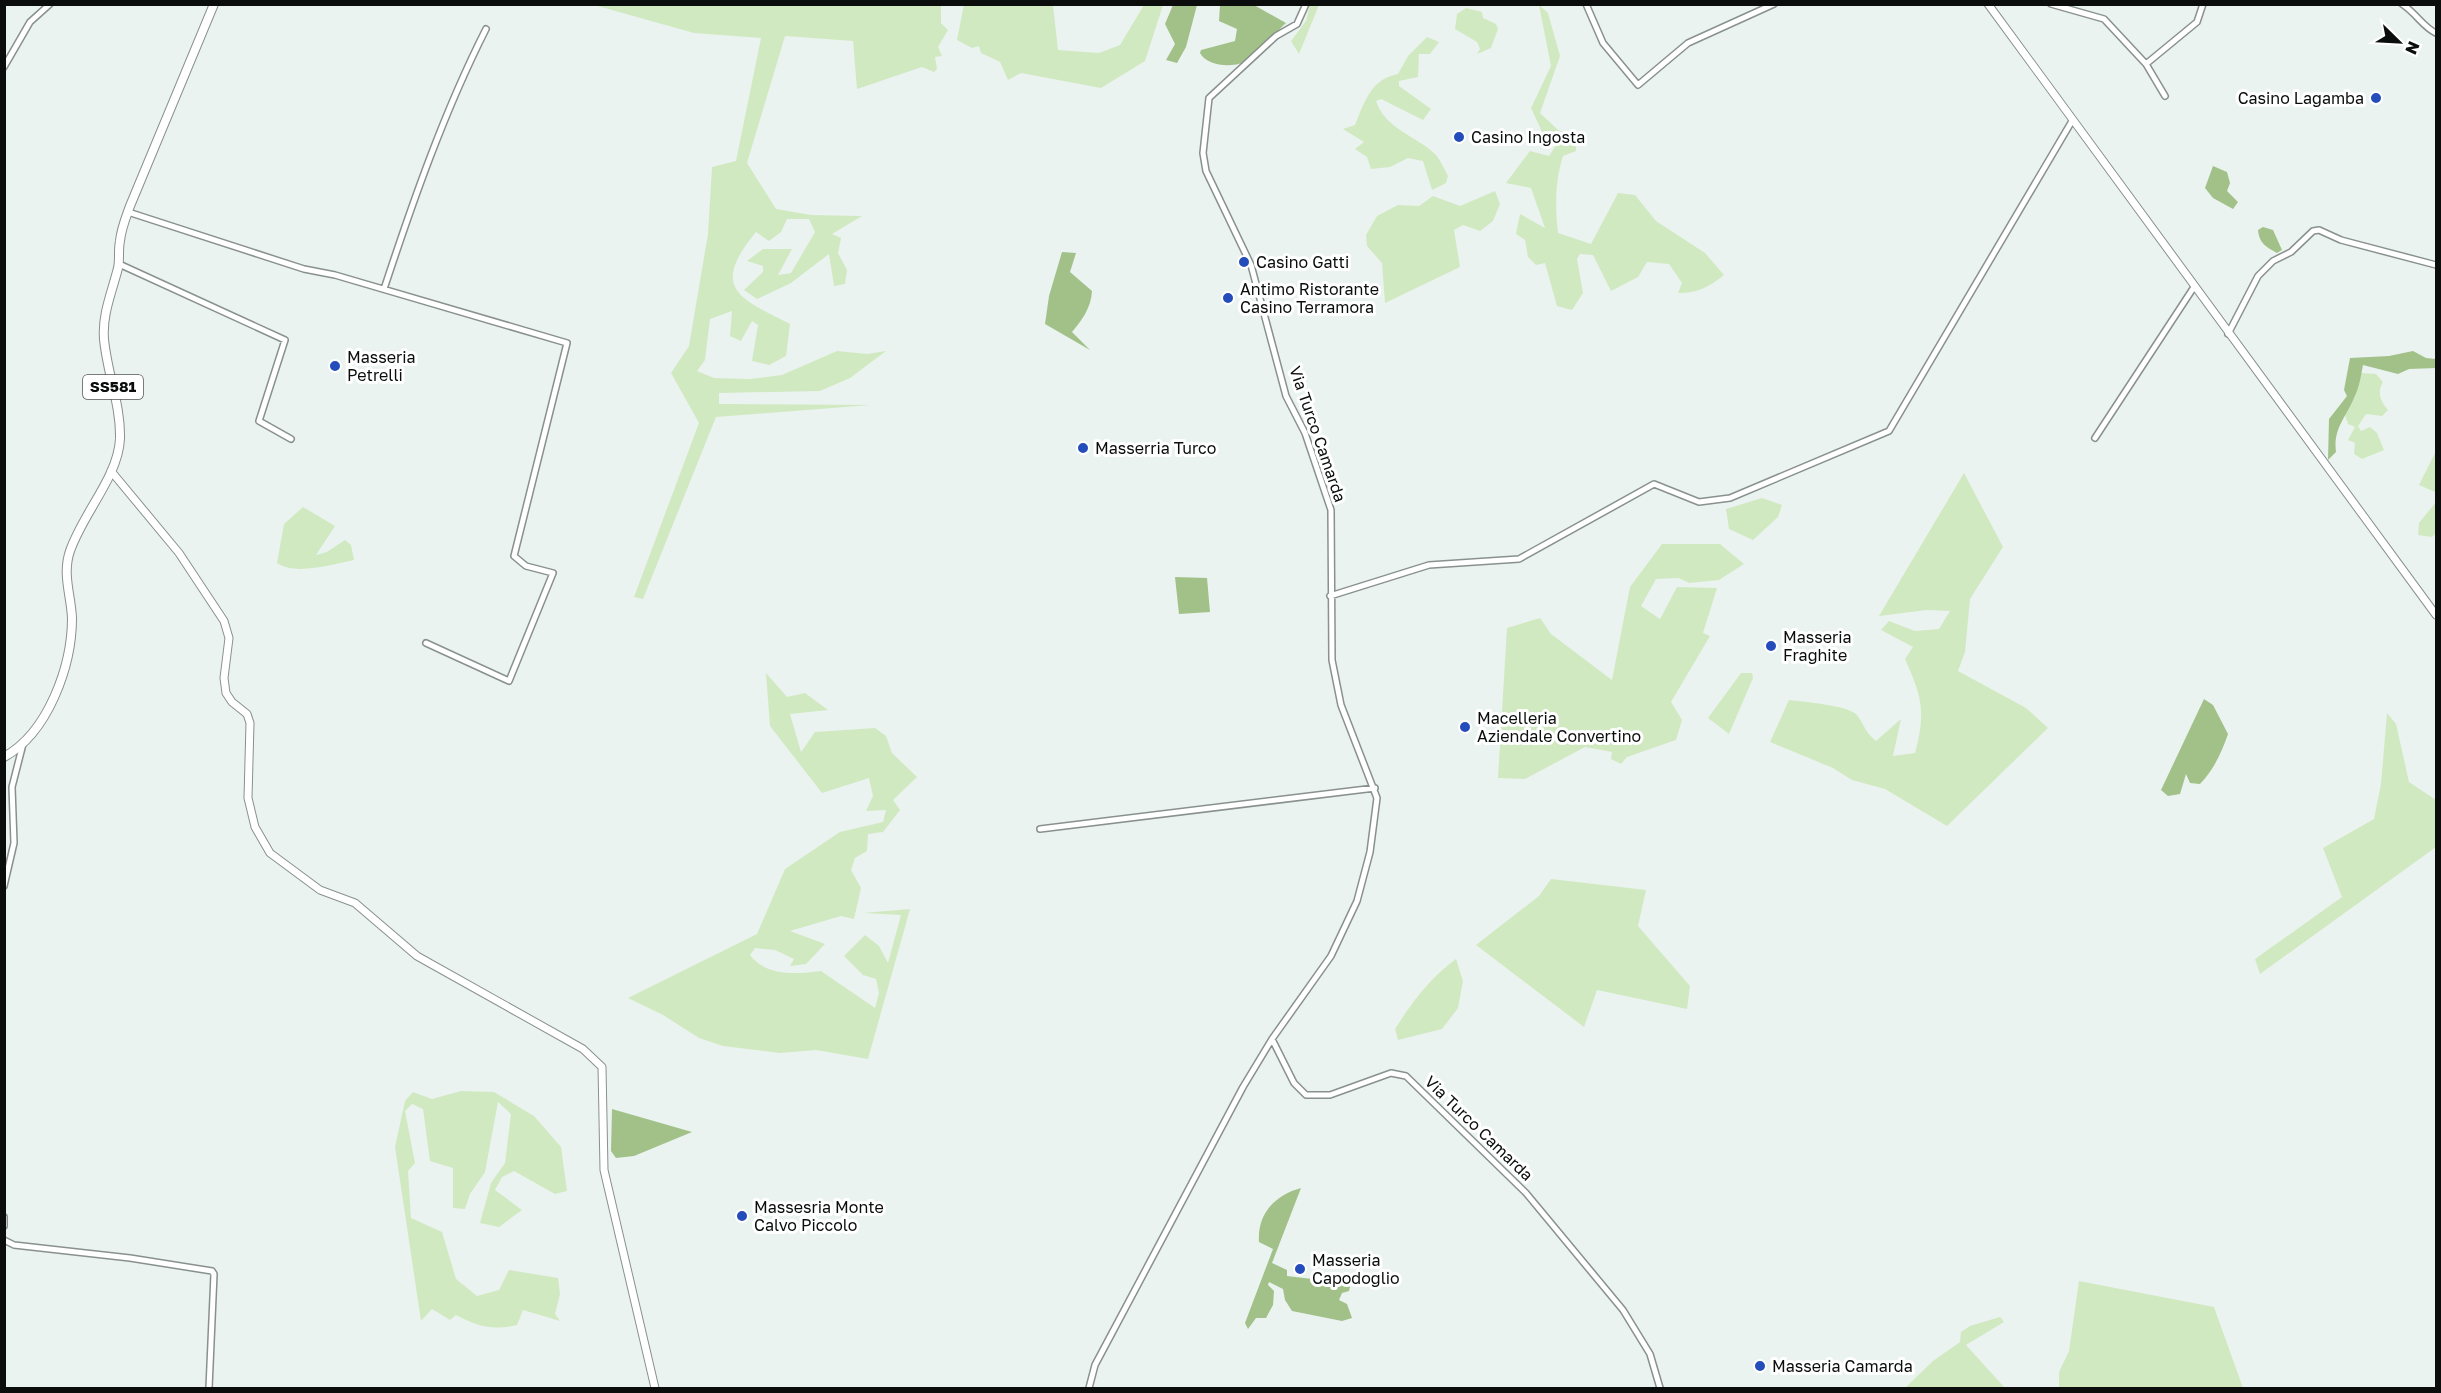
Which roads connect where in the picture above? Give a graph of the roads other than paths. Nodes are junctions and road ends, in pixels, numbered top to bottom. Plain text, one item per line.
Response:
1 (50, 4) edge
2 (214, 4) edge
3 (1306, 4) edge
4 (1586, 4) edge
5 (1774, 4) edge
6 (1988, 4) edge
7 (2051, 4) edge
8 (2203, 4) edge
9 (2402, 4) edge
10 (486, 29) dead end
11 (2436, 33) edge
12 (2146, 64) junction
13 (4, 67) edge
14 (2165, 96) dead end
15 (2072, 121) junction
16 (128, 212) junction
17 (119, 264) junction
18 (2436, 265) edge
19 (2194, 287) junction
20 (384, 289) junction
21 (2228, 334) junction
22 (2095, 438) dead end
23 (291, 439) dead end
24 (111, 471) junction
25 (1330, 596) junction
26 (2436, 615) edge
27 (426, 643) dead end
28 (22, 744) junction
29 (4, 757) edge
30 (1375, 788) junction
31 (1040, 829) dead end
32 (4, 886) edge
33 (1272, 1039) junction
34 (4, 1217) edge
35 (4, 1227) edge
36 (4, 1240) edge
37 (209, 1389) edge
38 (655, 1389) edge
39 (1089, 1389) edge
40 (1660, 1389) edge

1 - 13 street
2 - 16 main road, SS581
3 - 25 street, Via Turco Camarda
4 - 5 street
6 - 15 street
7 - 12 street
8 - 12 street
9 - 11 street
10 - 20 street
12 - 14 street
15 - 19 street
15 - 25 street
16 - 17 main road, SS581
16 - 20 street
17 - 23 street
17 - 24 main road, SS581
18 - 21 street
19 - 21 street
19 - 22 street
20 - 27 street
21 - 26 street
24 - 28 main road, SS581
24 - 38 street
25 - 30 street, Via Turco Camarda
28 - 29 main road, SS581
28 - 32 street
30 - 31 street
30 - 33 street, Via Turco Camarda
33 - 39 street
33 - 40 street, Via Turco Camarda
34 - 35 street
36 - 37 street

